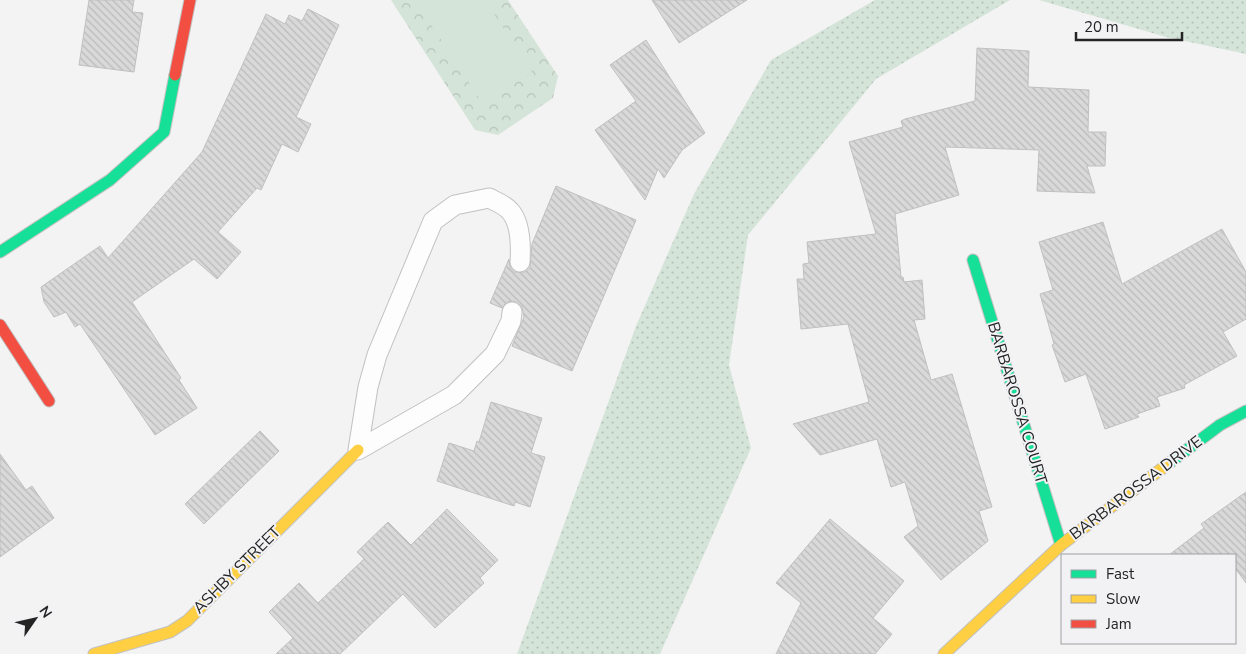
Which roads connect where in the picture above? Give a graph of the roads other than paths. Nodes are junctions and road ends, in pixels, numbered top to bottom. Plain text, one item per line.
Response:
1 (190, 0) edge
2 (0, 252) edge
3 (973, 260) dead end
4 (520, 262) dead end
5 (512, 312) dead end
6 (0, 325) edge
7 (49, 401) dead end
8 (1246, 411) edge
9 (358, 450) junction
10 (1061, 545) junction
11 (94, 654) edge
12 (944, 654) edge

1 - 2 street
3 - 10 street, BARBAROSSA COURT
4 - 9 lane
5 - 9 lane
6 - 7 street
8 - 10 street, BARBAROSSA DRIVE
9 - 11 street, ASHBY STREET
10 - 12 street, BARBAROSSA DRIVE

